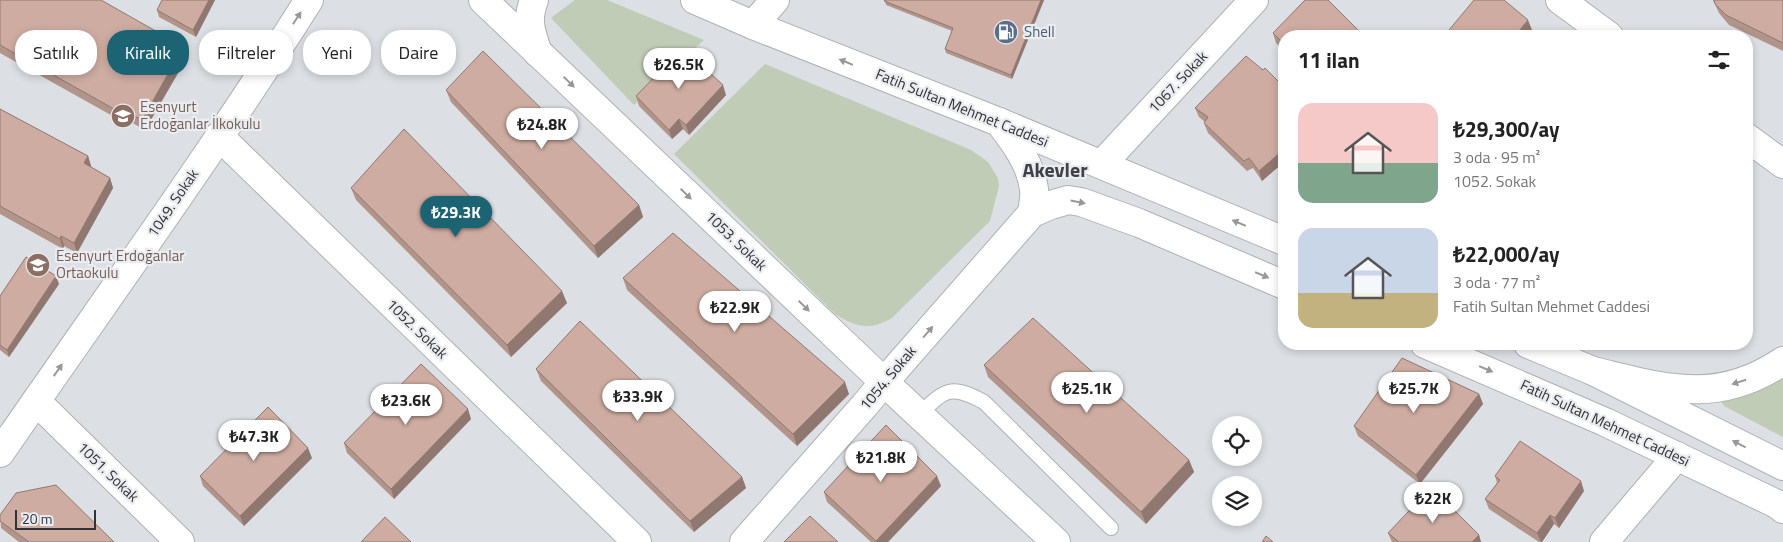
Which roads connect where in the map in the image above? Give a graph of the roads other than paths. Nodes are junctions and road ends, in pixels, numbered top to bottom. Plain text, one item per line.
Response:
1 (309, 0) edge
2 (483, 0) edge
3 (534, 0) edge
4 (695, 0) edge
5 (775, 0) edge
6 (1254, 0) edge
7 (1560, 0) edge
8 (753, 25) junction
9 (1601, 30) edge
10 (538, 53) junction
11 (999, 122) junction
12 (219, 136) junction
13 (1753, 142) edge
14 (1102, 164) junction
15 (1783, 164) edge
16 (1032, 213) junction
17 (1278, 238) edge
18 (1278, 282) edge
19 (1438, 350) edge
20 (1542, 350) edge
21 (1783, 361) edge
22 (1593, 371) junction
23 (884, 382) junction
24 (36, 401) junction
25 (919, 415) junction
26 (0, 453) edge
27 (1678, 456) junction
28 (1783, 466) edge
29 (1781, 507) edge
30 (1111, 528) dead end
31 (180, 542) edge
32 (637, 542) edge
33 (744, 542) edge
34 (1056, 542) edge
35 (1604, 542) edge

12 -> 1 main road, 1049. Sokak
2 - 10 main road, 1053. Sokak
3 - 10 main road
4 - 8 main road, Fatih Sultan Mehmet Caddesi
5 - 8 main road
6 - 14 main road, 1067. Sokak
7 - 9 main road
11 -> 8 main road, Fatih Sultan Mehmet Caddesi
10 -> 23 main road, 1053. Sokak
11 - 14 main road, Fatih Sultan Mehmet Caddesi
11 - 16 main road
24 -> 12 main road, 1049. Sokak
12 - 32 main road, 1052. Sokak
13 - 15 main road
17 -> 14 main road, Fatih Sultan Mehmet Caddesi
16 -> 18 main road
23 -> 16 main road, 1054. Sokak
19 -> 27 main road, Fatih Sultan Mehmet Caddesi
20 - 22 main road
21 -> 22 main road
28 -> 22 main road
23 - 25 main road, 1053. Sokak
23 - 33 main road, 1054. Sokak
24 - 26 main road, 1049. Sokak
24 - 31 main road, 1051. Sokak
25 - 30 lane
25 - 34 main road, 1053. Sokak
27 - 29 main road, Fatih Sultan Mehmet Caddesi
27 - 35 main road

